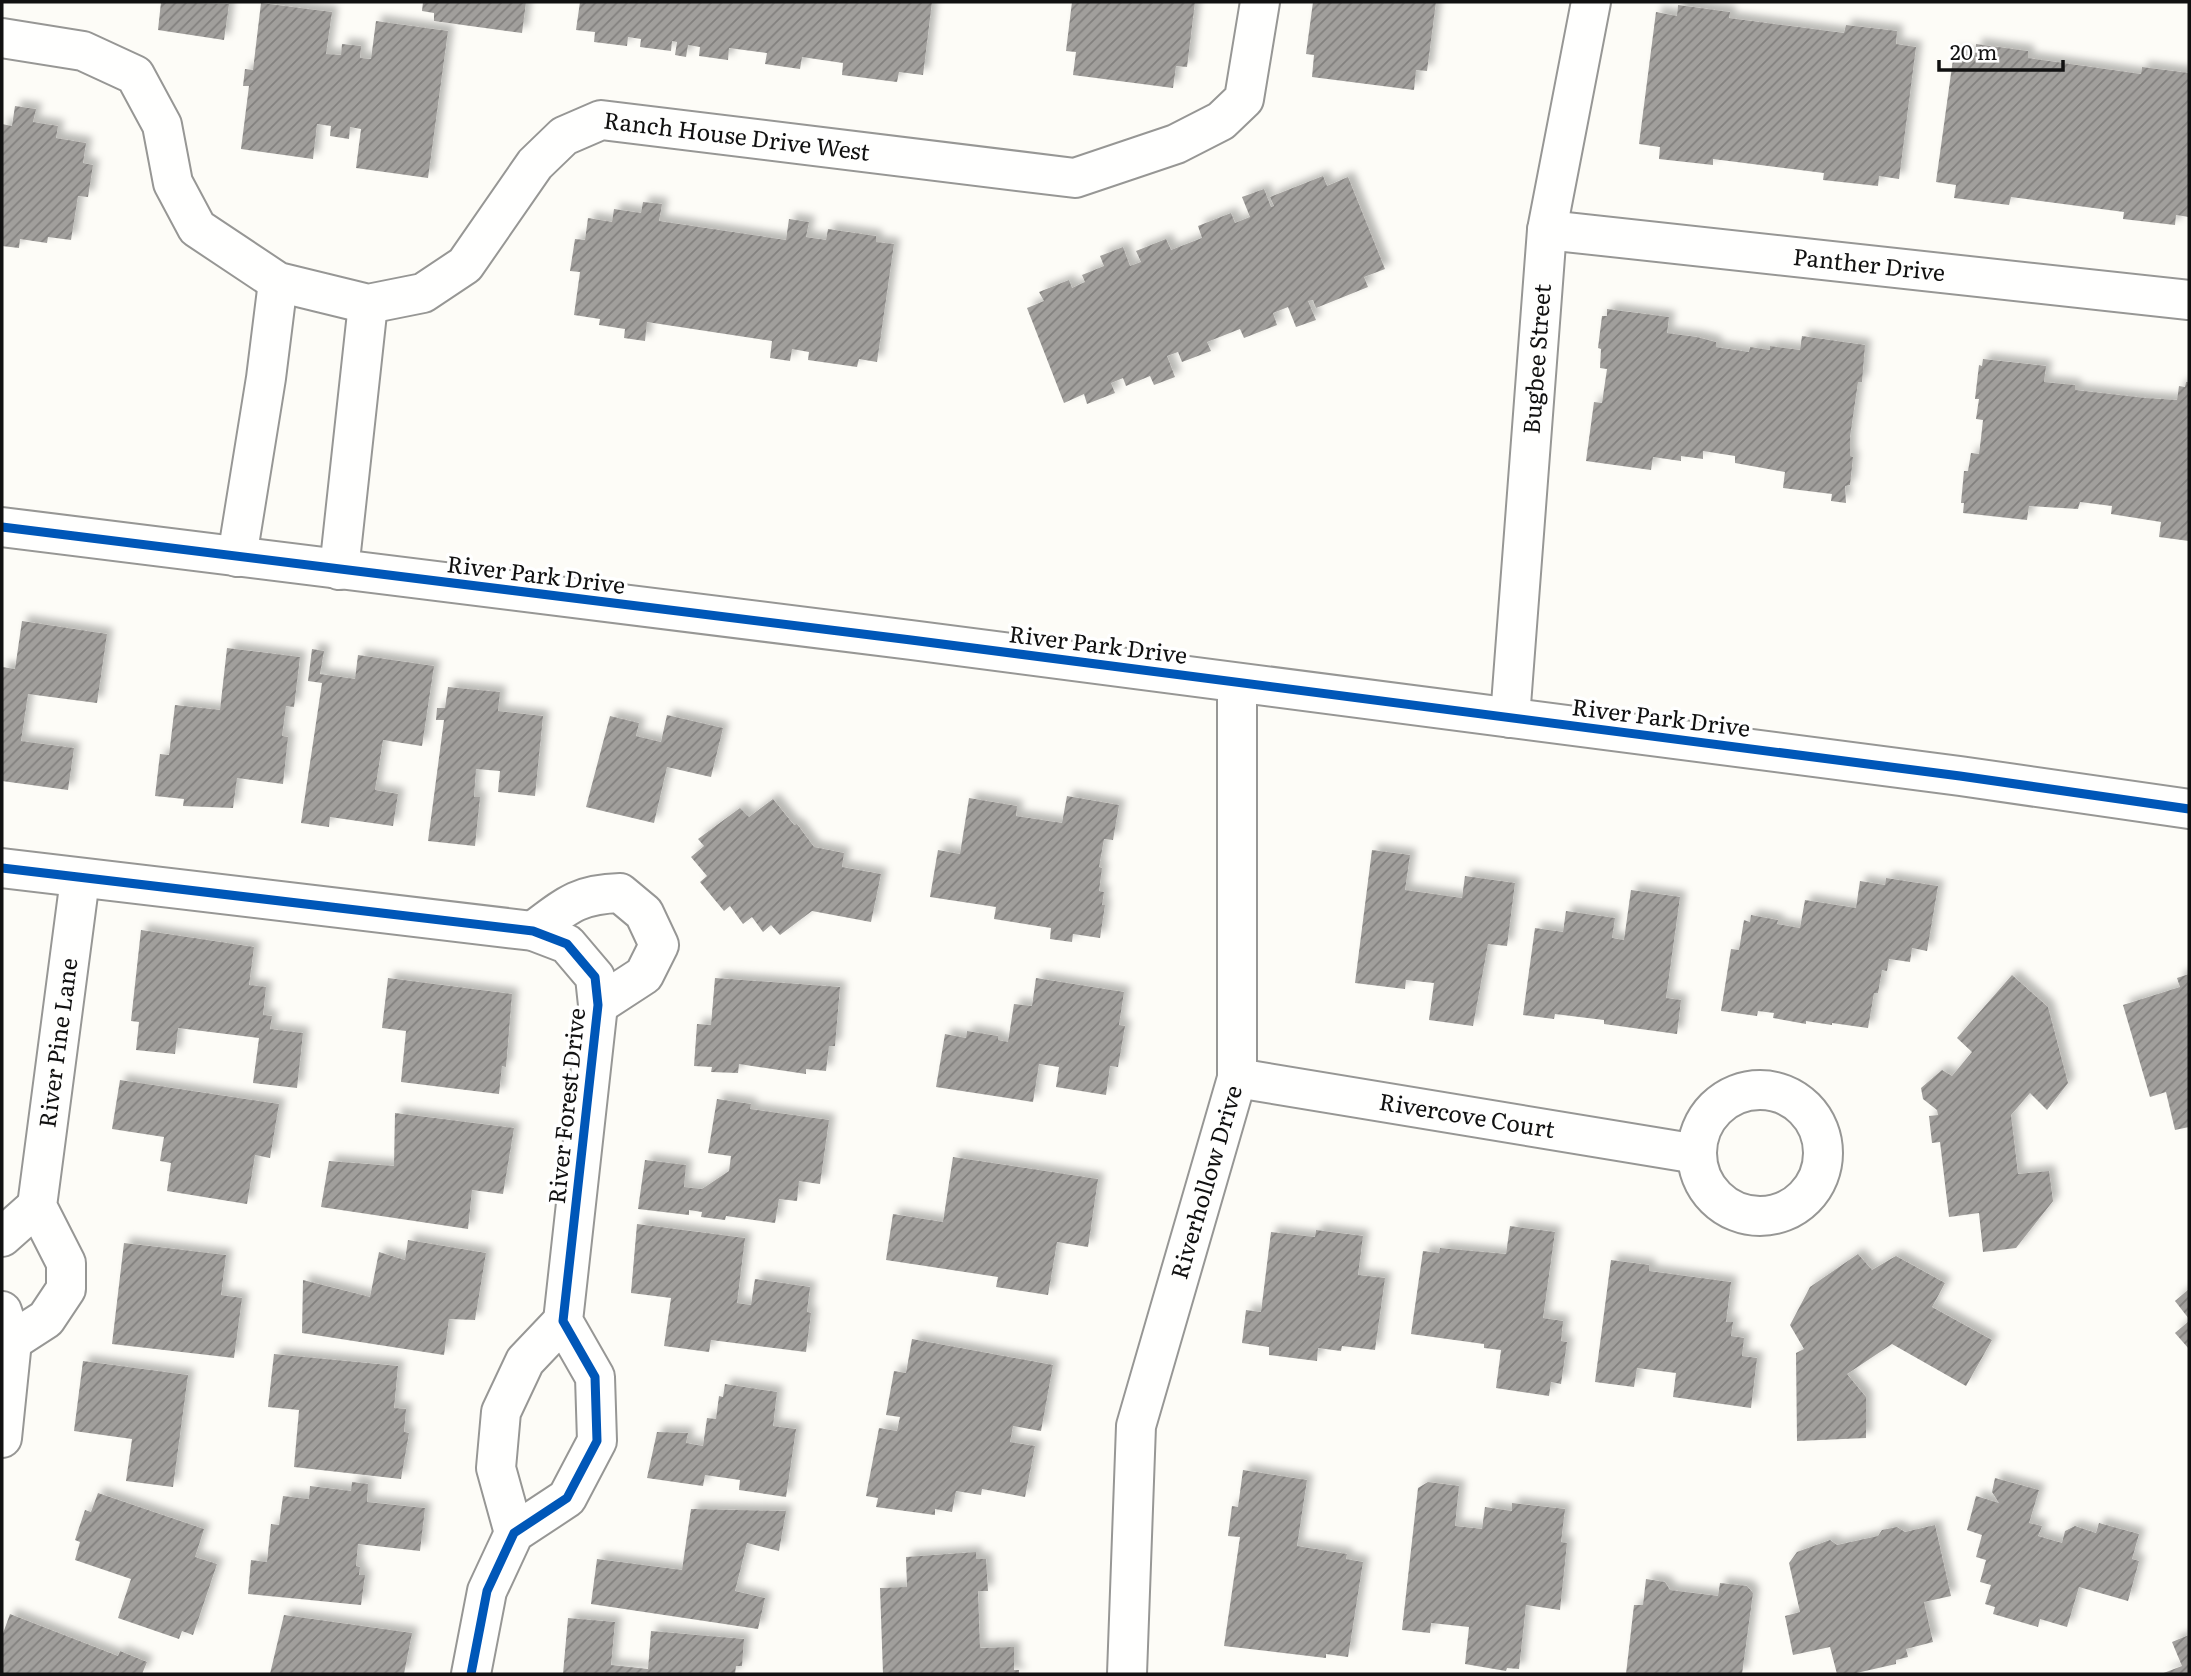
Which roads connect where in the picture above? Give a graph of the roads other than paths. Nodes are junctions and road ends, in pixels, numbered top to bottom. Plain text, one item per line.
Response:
1 (1260, 2) edge
2 (1591, 2) edge
3 (2, 38) edge
4 (1547, 230) junction
5 (278, 282) junction
6 (2189, 300) edge
7 (368, 304) junction
8 (2, 527) edge
9 (237, 558) junction
10 (339, 570) junction
11 (1237, 683) junction
12 (1510, 718) junction
13 (2189, 809) edge
14 (2, 868) edge
15 (80, 879) junction
16 (533, 931) junction
17 (598, 1005) junction
18 (1237, 1078) junction
19 (1697, 1154) dead end
20 (37, 1206) junction
21 (2, 1237) edge
22 (563, 1321) junction
23 (7, 1326) edge
24 (2, 1438) edge
25 (514, 1532) junction
26 (471, 1674) edge
27 (1127, 1674) edge

1 - 7 street, Ranch House Drive West
2 - 4 street, Bugbee Street
3 - 5 street, Ranch House Drive West
4 - 6 street, Panther Drive
4 - 12 street, Bugbee Street
5 - 7 street, Ranch House Drive West
5 - 9 street
7 - 10 street
8 - 9 street, River Park Drive
9 - 10 street, River Park Drive
10 - 11 street, River Park Drive
11 - 12 street, River Park Drive
11 - 18 street, Riverhollow Drive
12 - 13 street, River Park Drive
14 - 15 street, River Forest Drive
15 - 16 street, River Forest Drive
15 - 20 street, River Pine Lane
16 - 17 street, River Forest Drive
16 - 17 street, River Forest Drive
17 - 22 street, River Forest Drive
18 - 19 street, Rivercove Court
18 - 27 street, Riverhollow Drive
20 - 21 street
20 - 23 street
22 - 25 street
22 - 25 street
23 - 24 street
25 - 26 street

